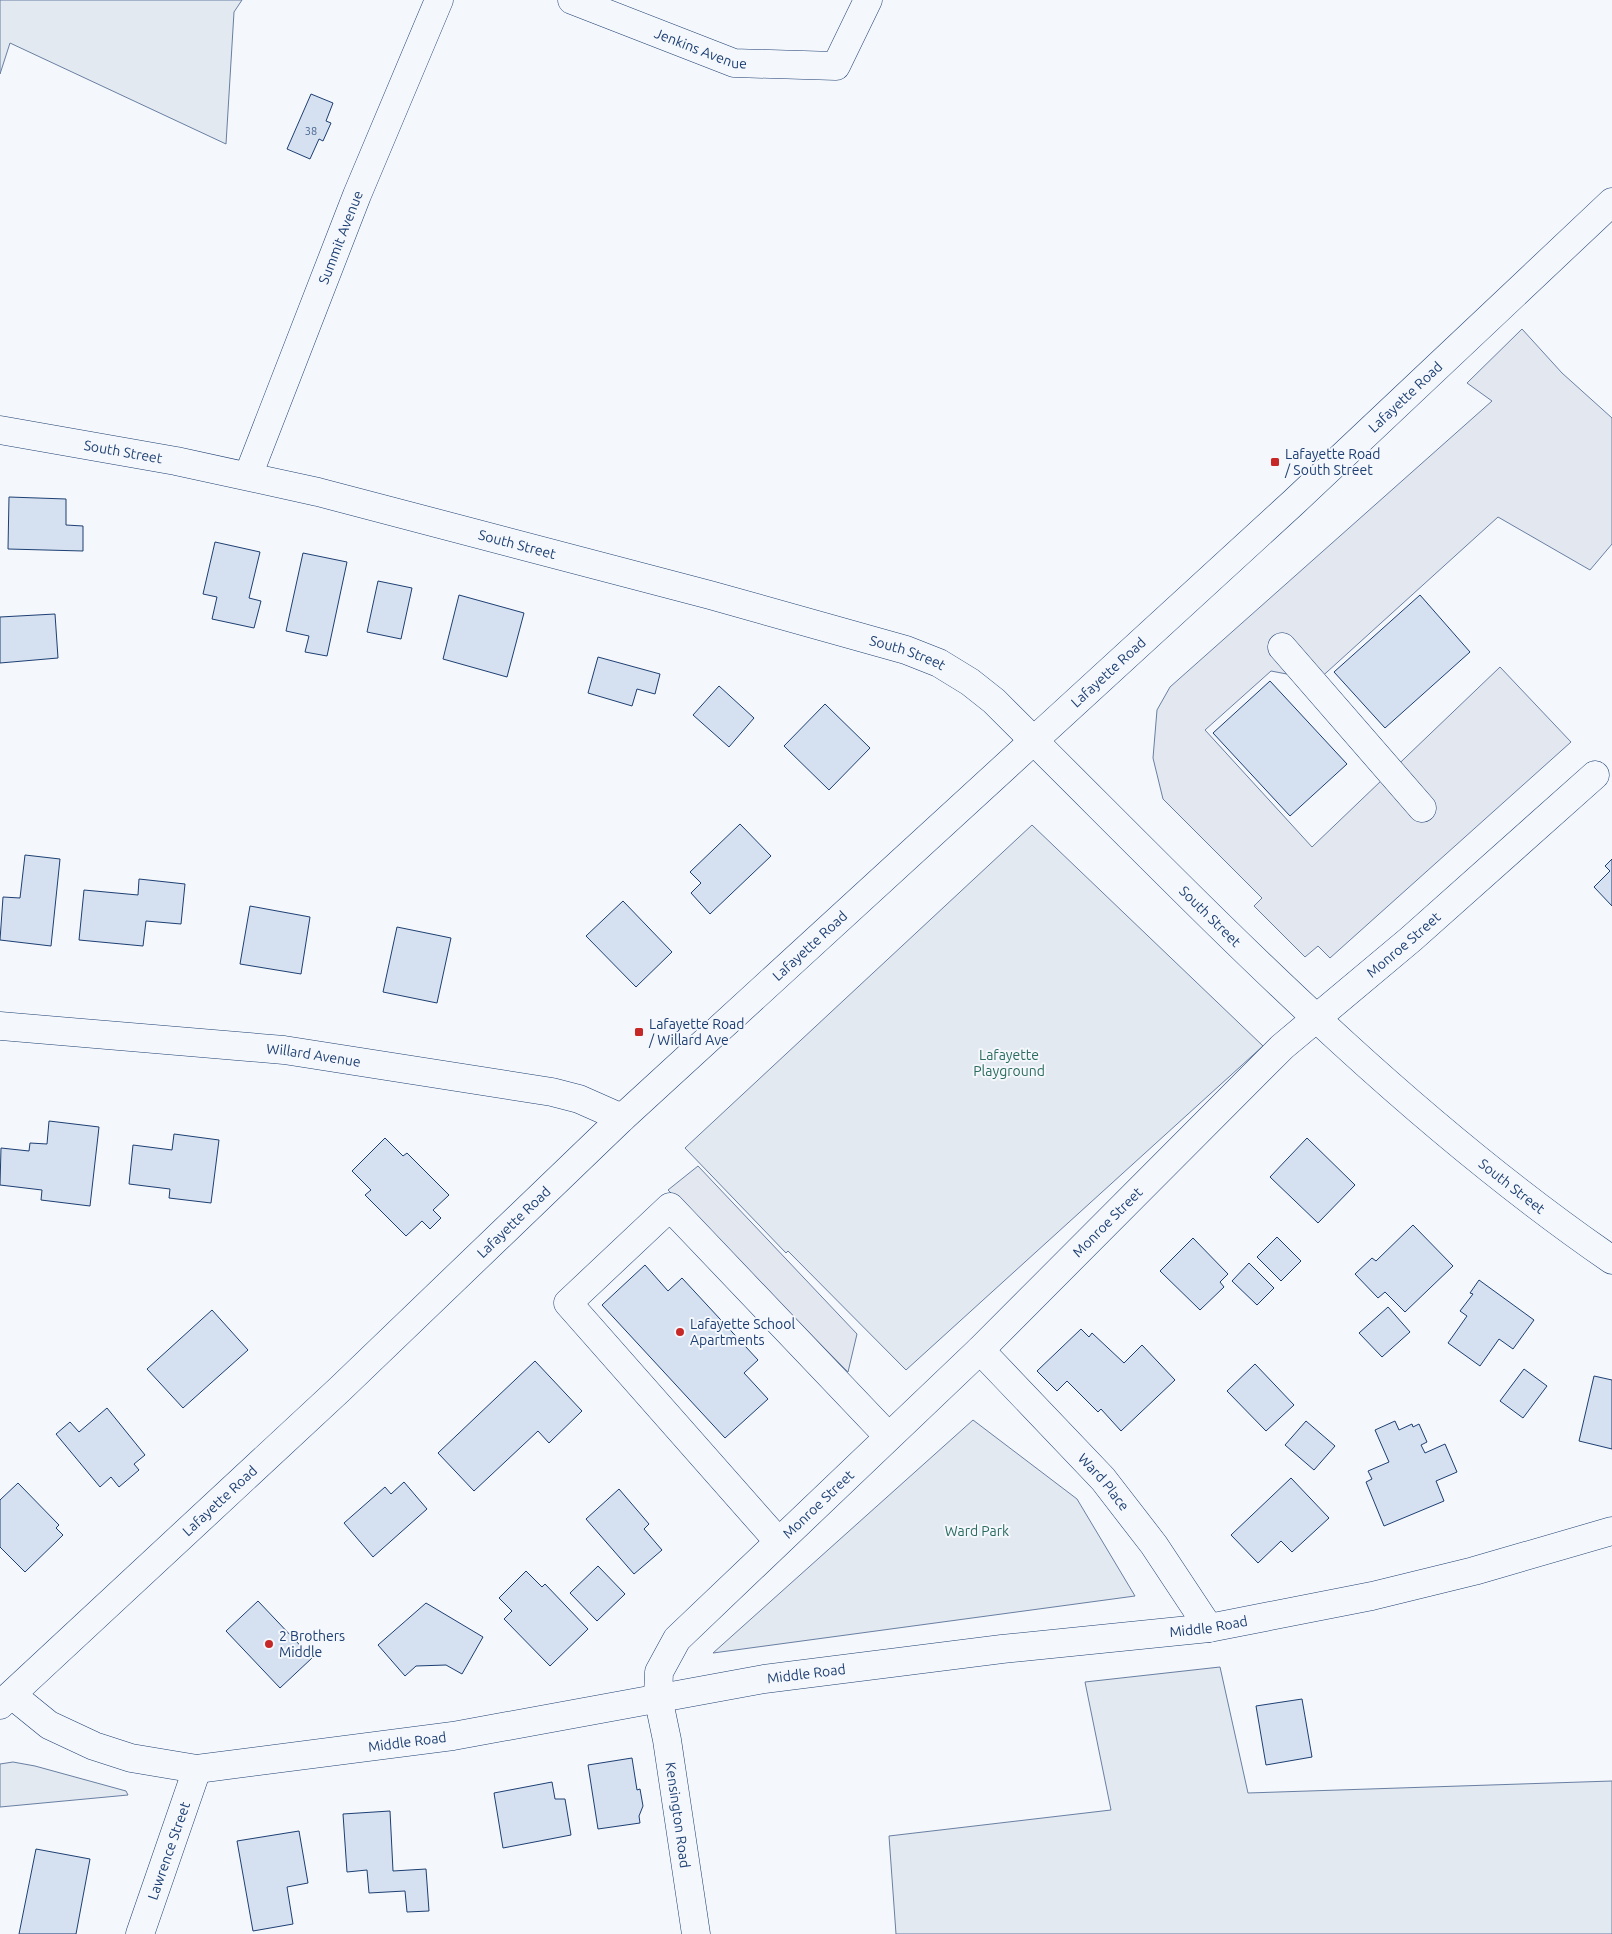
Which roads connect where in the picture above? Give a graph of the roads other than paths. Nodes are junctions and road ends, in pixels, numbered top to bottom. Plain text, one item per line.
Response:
1 (439, 0) edge
2 (572, 0) edge
3 (868, 0) edge
4 (1612, 202) edge
5 (0, 430) edge
6 (248, 476) junction
7 (1282, 647) dead end
8 (1033, 740) junction
9 (1595, 775) dead end
10 (1422, 808) dead end
11 (1316, 1018) junction
12 (0, 1026) edge
13 (622, 1118) junction
14 (1612, 1260) edge
15 (980, 1350) junction
16 (888, 1436) junction
17 (1612, 1531) edge
18 (778, 1541) junction
19 (1210, 1628) junction
20 (658, 1698) junction
21 (6, 1700) edge
22 (197, 1769) junction
23 (140, 1934) edge
24 (696, 1934) edge

1 - 6 street, Summit Avenue
2 - 3 street, Jenkins Avenue
4 - 8 street, Lafayette Road
5 - 6 street, South Street
6 - 8 street, South Street
7 - 10 street
8 - 11 street, South Street
8 - 13 street, Lafayette Road
9 - 11 street, Monroe Street
11 - 14 street, South Street
11 - 15 street, Monroe Street
12 - 13 street, Willard Avenue
13 - 21 street, Lafayette Road
15 - 16 street, Monroe Street
15 - 19 street, Ward Place
16 - 18 street, Monroe Street
16 - 18 street
17 - 19 street, Middle Road
18 - 20 street, Monroe Street
19 - 20 street, Middle Road
20 - 22 street, Middle Road
20 - 24 street, Kensington Road
21 - 22 street, Middle Road
22 - 23 street, Lawrence Street

